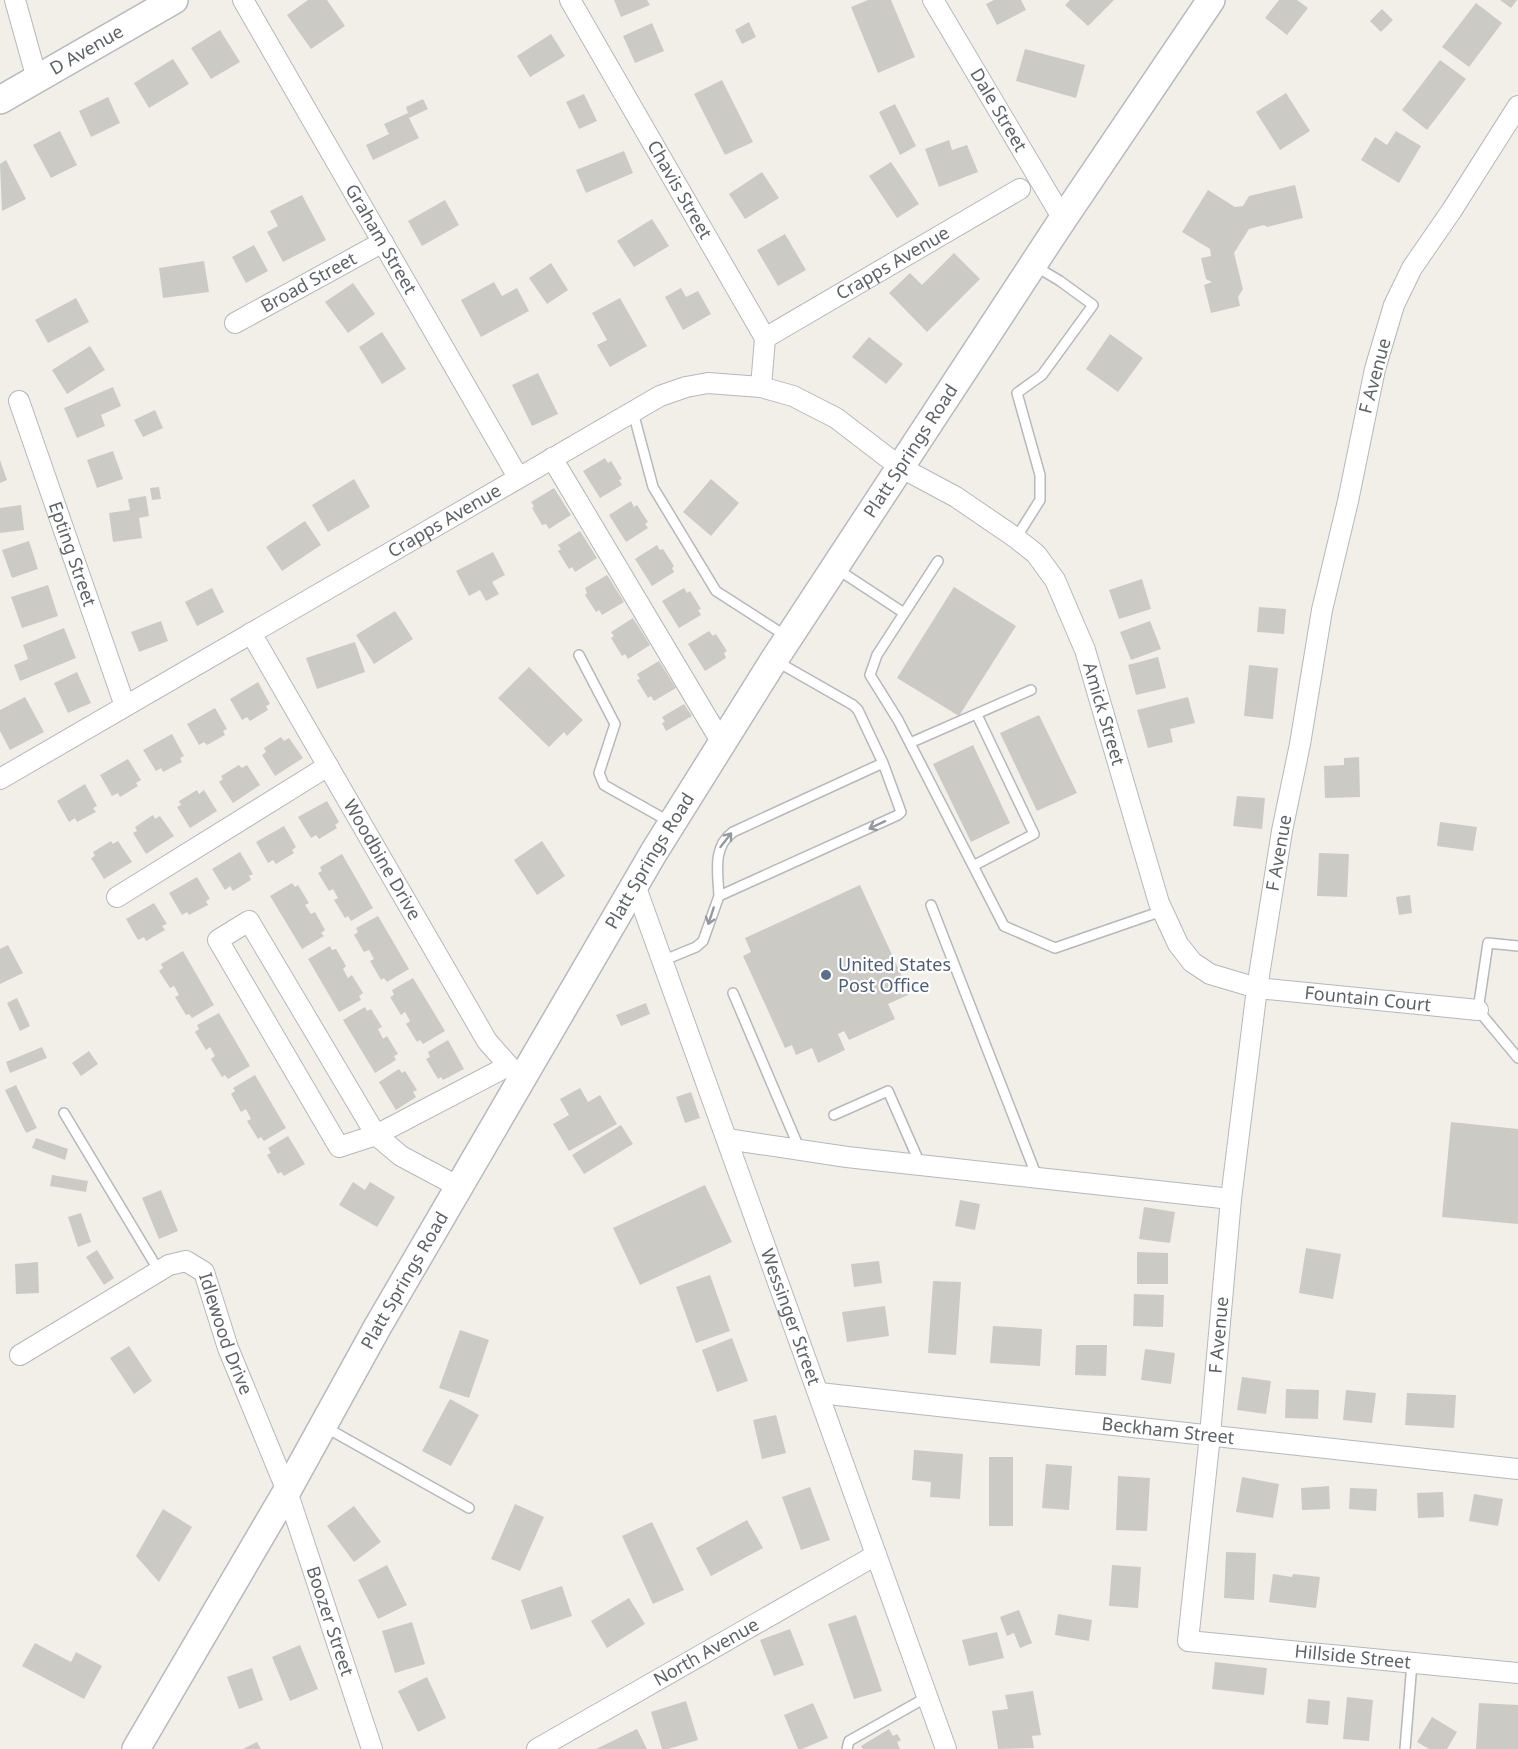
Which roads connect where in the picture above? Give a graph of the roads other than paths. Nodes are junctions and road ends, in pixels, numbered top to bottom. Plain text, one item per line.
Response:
1 (15, 0) edge
2 (174, 0) edge
3 (243, 0) edge
4 (570, 0) edge
5 (933, 0) edge
6 (1204, 3) edge
7 (38, 79) junction
8 (0, 100) edge
9 (1518, 106) edge
10 (1020, 189) dead end
11 (1063, 219) junction
12 (383, 242) junction
13 (1033, 265) junction
14 (235, 323) dead end
15 (765, 338) junction
16 (761, 387) junction
17 (19, 401) dead end
18 (633, 412) junction
19 (552, 458) junction
20 (900, 467) junction
21 (518, 477) junction
22 (1016, 538) junction
23 (939, 561) dead end
24 (835, 567) junction
25 (904, 614) junction
26 (251, 633) junction
27 (781, 649) junction
28 (579, 655) dead end
29 (1031, 690) dead end
30 (125, 706) junction
31 (977, 715) junction
32 (722, 743) junction
33 (910, 743) junction
34 (884, 763) junction
35 (328, 766) junction
36 (0, 779) edge
37 (673, 823) junction
38 (973, 866) junction
39 (635, 885) junction
40 (718, 896) junction
41 (117, 897) dead end
42 (930, 905) dead end
43 (1162, 911) junction
44 (1518, 946) edge
45 (662, 961) junction
46 (1257, 988) junction
47 (733, 993) dead end
48 (1478, 1010) junction
49 (1518, 1058) edge
50 (515, 1073) junction
51 (64, 1113) dead end
52 (834, 1115) dead end
53 (376, 1135) junction
54 (727, 1139) junction
55 (800, 1150) junction
56 (921, 1166) junction
57 (1038, 1179) junction
58 (459, 1187) junction
59 (1231, 1199) junction
60 (159, 1272) junction
61 (20, 1355) dead end
62 (819, 1393) junction
63 (323, 1426) junction
64 (1210, 1435) junction
65 (1518, 1469) edge
66 (287, 1491) junction
67 (469, 1508) dead end
68 (876, 1555) junction
69 (1188, 1641) joint
70 (1412, 1663) junction
71 (1518, 1673) edge
72 (927, 1697) junction
73 (138, 1748) edge
74 (372, 1749) edge
75 (537, 1749) edge
76 (847, 1749) edge
77 (946, 1749) edge
78 (1406, 1749) edge

1 - 7 street
2 - 7 main road, D Avenue
3 - 12 street, Graham Street
4 - 15 street, Chavis Street
5 - 11 street, Dale Street
6 - 11 main road, Platt Springs Road
7 - 8 main road, D Avenue
9 - 46 street, F Avenue
10 - 15 street, Crapps Avenue
11 - 13 main road, Platt Springs Road
12 - 14 street, Broad Street
12 - 21 street, Graham Street
13 - 20 main road, Platt Springs Road
13 - 22 lane
15 - 16 street
16 - 18 street, Crapps Avenue
16 - 20 street, Crapps Avenue
17 - 30 street, Epting Street
18 - 19 street, Crapps Avenue
18 - 27 lane
19 - 21 street, Crapps Avenue
19 - 32 street
20 - 22 street, Amick Street
20 - 24 main road, Platt Springs Road
21 - 26 street, Crapps Avenue
22 - 43 street, Amick Street
23 - 25 lane
24 - 25 lane
24 - 27 main road, Platt Springs Road
25 - 33 lane
26 - 30 street, Crapps Avenue
26 - 35 street, Woodbine Drive
27 - 32 main road, Platt Springs Road
27 - 34 lane
28 - 37 lane
29 - 31 lane
30 - 36 street, Crapps Avenue
31 - 33 lane
31 - 38 lane
32 - 37 main road, Platt Springs Road
33 - 38 lane
40 -> 34 lane
34 -> 40 lane
35 - 41 street
35 - 50 street, Woodbine Drive
37 - 39 main road, Platt Springs Road
38 - 43 lane
39 - 45 street, Wessinger Street
39 - 50 main road, Platt Springs Road
40 -> 45 lane
42 - 57 lane
43 - 46 street, Amick Street
44 - 48 lane
45 - 54 street, Wessinger Street
46 - 48 street, Fountain Court
46 - 59 street, F Avenue
47 - 55 lane
48 - 49 lane
50 - 53 street
50 - 58 main road, Platt Springs Road
51 - 60 lane
52 - 56 lane
53 - 53 street
53 - 58 street
54 - 55 street
54 - 62 street, Wessinger Street
55 - 56 street
56 - 57 street
57 - 59 street
58 - 63 main road, Platt Springs Road
59 - 64 street, F Avenue
60 - 61 street, Idlewood Drive
60 - 66 street, Idlewood Drive
62 - 64 street, Beckham Street
62 - 68 street, Wessinger Street
63 - 66 main road, Platt Springs Road
63 - 67 lane
64 - 65 street, Beckham Street
64 - 69 street, F Avenue
66 - 73 main road, Platt Springs Road
66 - 74 street, Boozer Street
68 - 72 street, Wessinger Street
68 - 75 street, North Avenue
69 - 70 street, Hillside Street
70 - 71 street, Hillside Street
70 - 78 lane
72 - 76 lane
72 - 77 street, Wessinger Street

